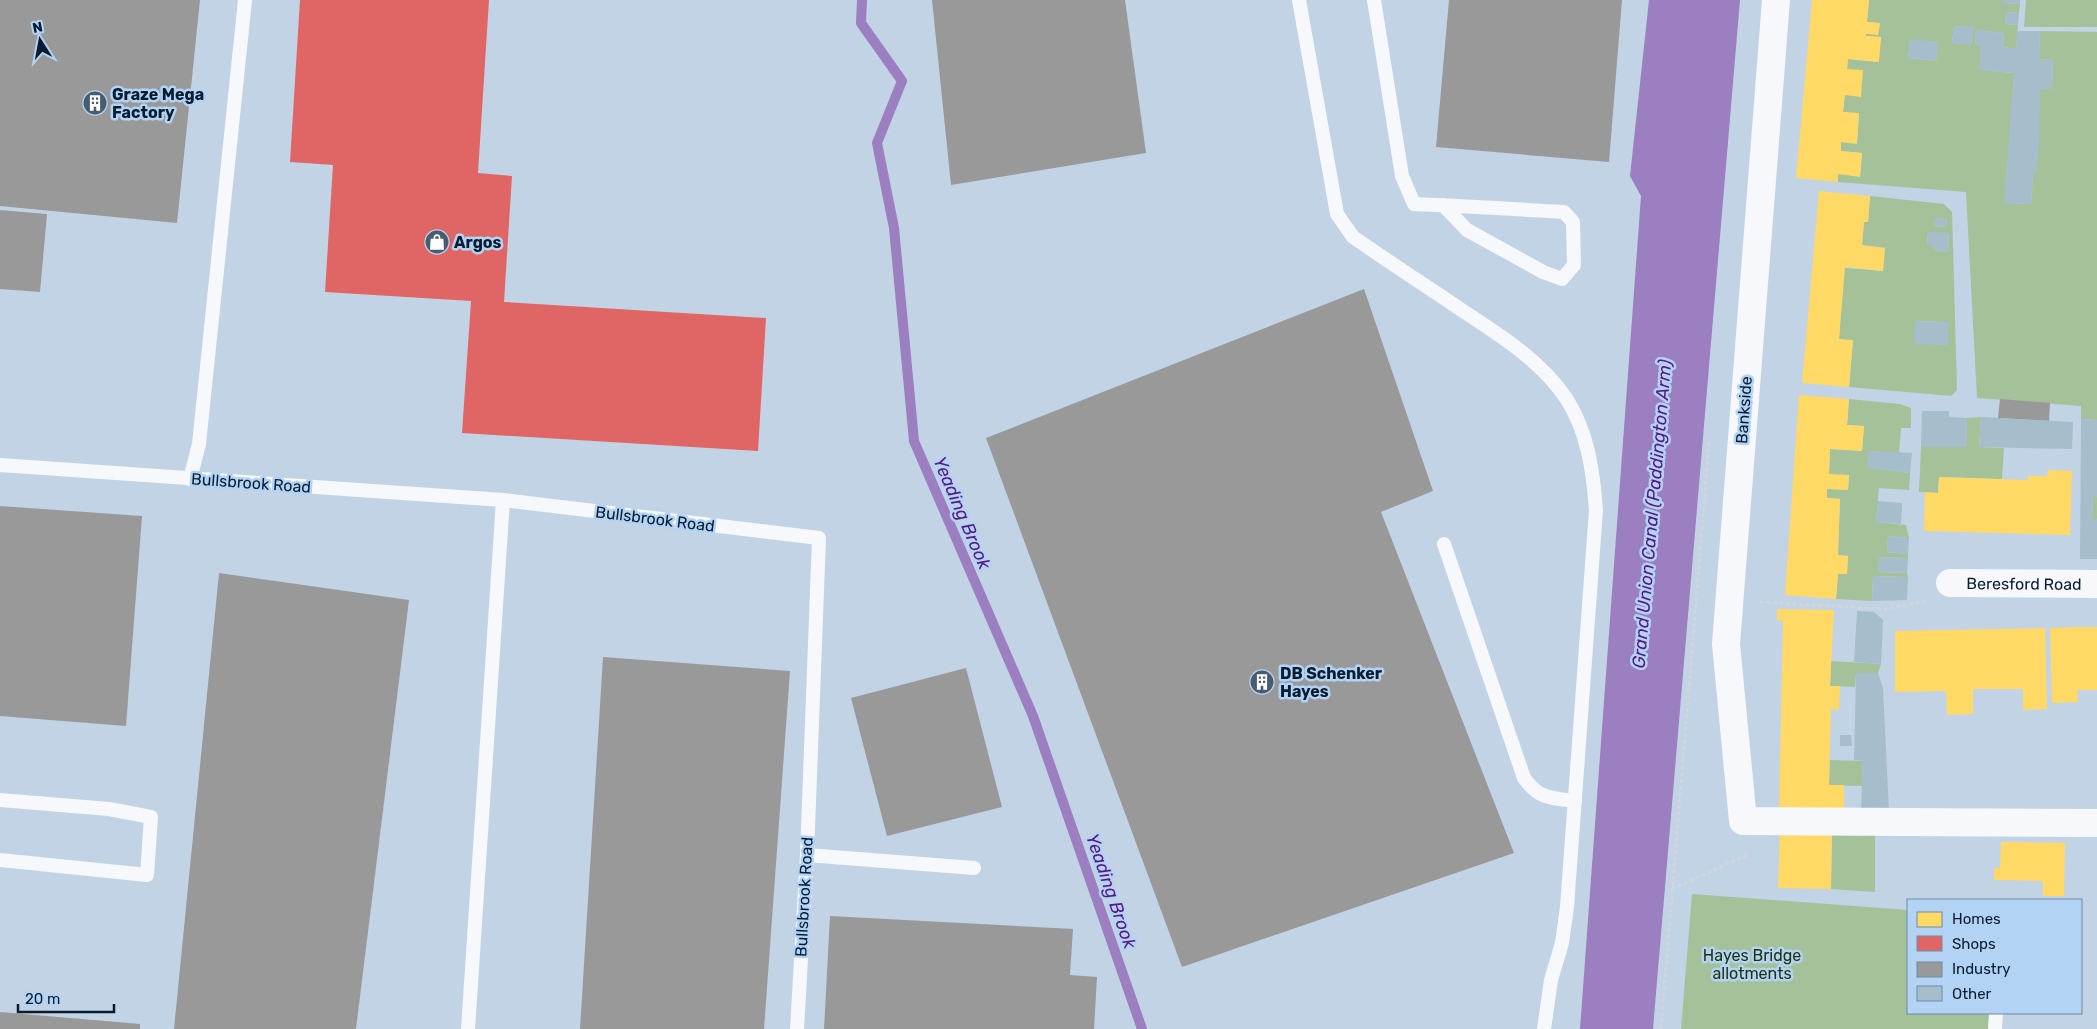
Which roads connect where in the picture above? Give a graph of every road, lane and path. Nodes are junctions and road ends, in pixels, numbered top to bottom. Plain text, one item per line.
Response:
1 (245, 0) edge
2 (1299, 0) edge
3 (1374, 0) edge
4 (1776, 0) edge
5 (1443, 205) junction
6 (1709, 440) dead end
7 (0, 465) edge
8 (190, 479) junction
9 (503, 500) junction
10 (1444, 544) dead end
11 (1950, 583) joint
12 (2097, 584) edge
13 (1730, 600) junction
14 (0, 800) edge
15 (1575, 801) junction
16 (2097, 823) edge
17 (807, 855) junction
18 (1747, 855) dead end
19 (0, 860) edge
20 (974, 868) dead end
21 (1672, 889) junction
22 (1996, 1014) edge
23 (468, 1029) edge
24 (797, 1029) edge
25 (1544, 1029) edge
26 (1661, 1029) edge
27 (1995, 1029) edge

1 - 8 lane
2 - 15 lane
3 - 5 lane
4 - 13 street, Bankside
5 - 5 lane
6 - 21 path
7 - 8 lane, Bullsbrook Road
8 - 9 lane, Bullsbrook Road
9 - 17 lane, Bullsbrook Road
9 - 23 lane
10 - 15 lane
11 - 12 street, Beresford Road
11 - 13 path
13 - 16 street, Bankside
14 - 19 lane
15 - 25 lane
17 - 20 lane
17 - 24 lane, Bullsbrook Road
18 - 21 path
21 - 26 path
22 - 27 lane

